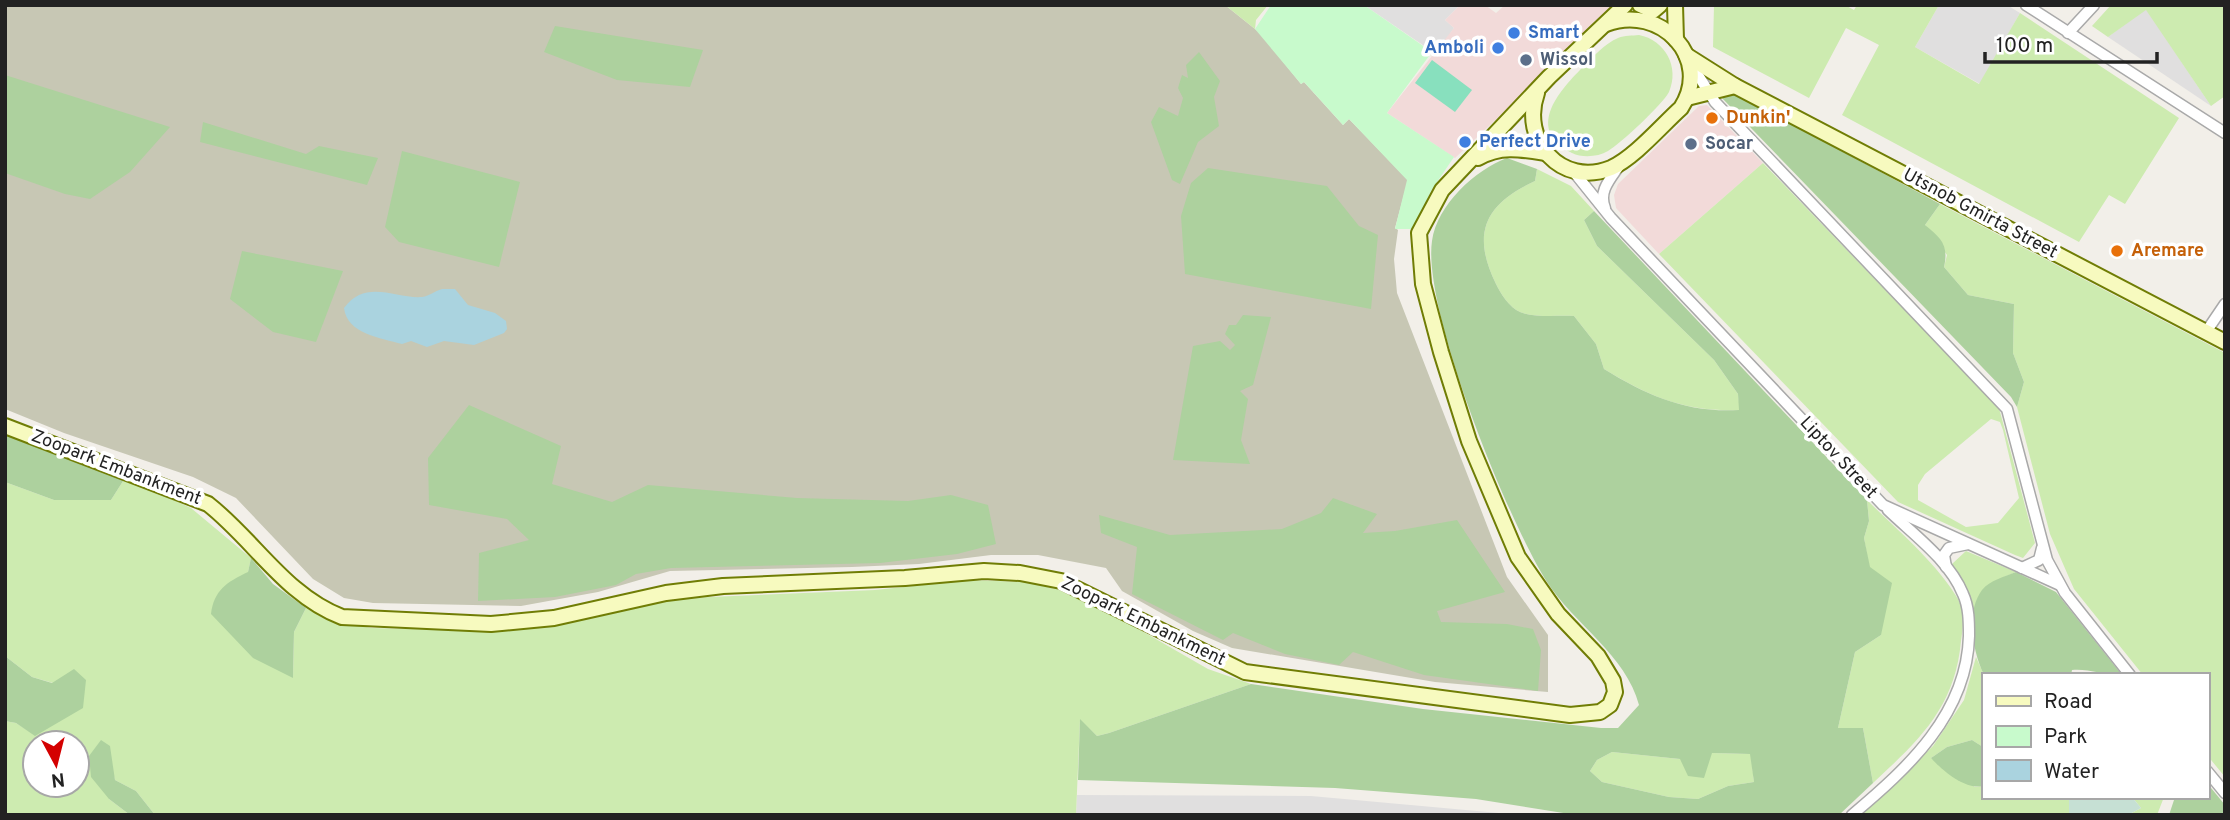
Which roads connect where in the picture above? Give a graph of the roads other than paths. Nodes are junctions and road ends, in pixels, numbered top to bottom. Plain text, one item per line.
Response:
1 (1625, 5) edge
2 (1640, 5) edge
3 (1660, 5) edge
4 (1675, 5) edge
5 (2026, 5) edge
6 (2094, 5) edge
7 (1605, 24) junction
8 (2068, 33) junction
9 (1676, 40) junction
10 (1686, 55) junction
11 (1735, 86) junction
12 (1539, 89) junction
13 (1707, 91) junction
14 (1687, 98) junction
15 (2225, 134) edge
16 (1545, 153) junction
17 (1624, 159) junction
18 (1463, 169) junction
19 (1574, 172) junction
20 (1611, 218) junction
21 (2225, 304) edge
22 (2206, 332) junction
23 (2225, 342) edge
24 (5, 426) edge
25 (1882, 505) junction
26 (1968, 544) junction
27 (2042, 545) junction
28 (1946, 567) junction
29 (2022, 568) junction
30 (2060, 585) junction
31 (2128, 673) edge
32 (2209, 773) edge
33 (2225, 793) edge
34 (1852, 815) edge

1 - 7 main road
2 - 3 main road
4 - 9 main road
5 - 8 street
6 - 8 street
7 - 9 main road
7 - 12 main road
8 - 15 street
9 - 10 main road
10 - 11 main road, Utsnob Gmirta Street
10 - 13 street
10 - 14 main road
11 - 13 main road
11 - 22 main road, Utsnob Gmirta Street
12 - 16 main road
12 - 18 main road, Zoopark Embankment
13 - 14 main road
13 - 27 street
14 - 17 main road
16 - 18 main road
16 - 19 main road
17 - 19 main road
17 - 20 street
18 - 24 main road, Zoopark Embankment
19 - 20 street, Liptov Street
20 - 25 street, Liptov Street
21 - 22 street
22 - 23 main road, Utsnob Gmirta Street
25 - 26 street, Liptov Street
25 - 28 street
26 - 28 street
26 - 29 street, Liptov Street
27 - 29 street
27 - 30 street
28 - 34 street
29 - 30 street, Liptov Street
30 - 31 street, Liptov Street
32 - 33 street

